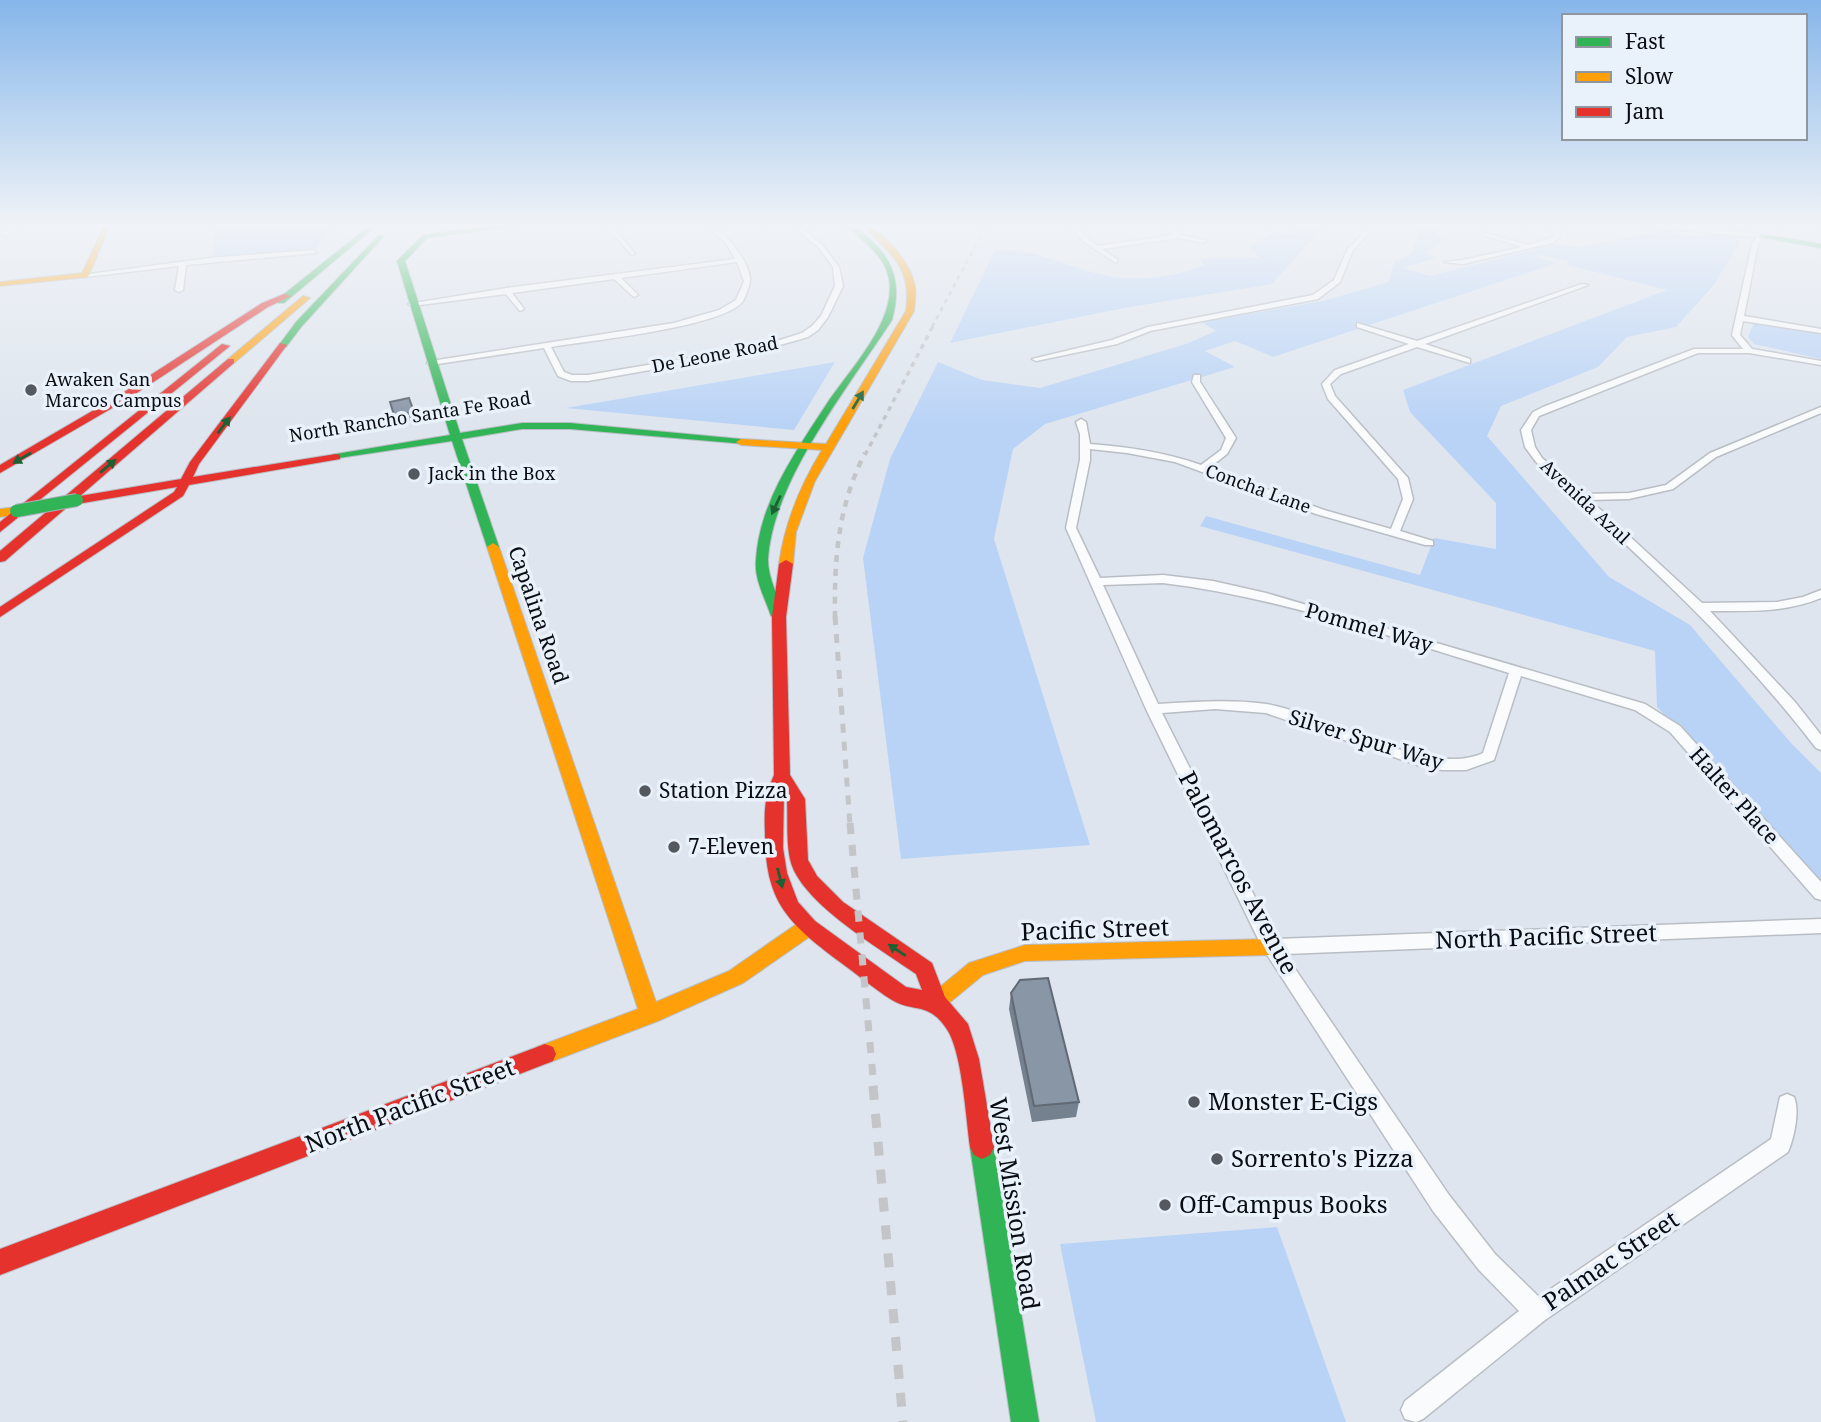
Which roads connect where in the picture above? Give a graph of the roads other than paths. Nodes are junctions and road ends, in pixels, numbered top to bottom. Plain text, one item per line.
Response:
1 (292, 292) edge
2 (309, 292) edge
3 (327, 292) edge
4 (409, 292) edge
5 (491, 292) edge
6 (509, 292) edge
7 (631, 292) edge
8 (744, 292) edge
9 (836, 292) edge
10 (895, 292) edge
11 (912, 292) edge
12 (1324, 292) edge
13 (1563, 292) edge
14 (1746, 292) edge
15 (634, 295) dead end
16 (287, 296) junction
17 (412, 304) junction
18 (520, 309) dead end
19 (1741, 318) junction
20 (1360, 325) dead end
21 (1821, 331) edge
22 (1415, 344) junction
23 (547, 346) junction
24 (1749, 351) junction
25 (1036, 359) dead end
26 (1466, 361) dead end
27 (431, 363) junction
28 (1821, 363) edge
29 (1197, 377) dead end
30 (1821, 410) edge
31 (1081, 422) dead end
32 (454, 432) junction
33 (809, 445) junction
34 (1085, 446) junction
35 (829, 447) junction
36 (1203, 468) junction
37 (0, 470) edge
38 (185, 481) junction
39 (1581, 497) junction
40 (0, 513) edge
41 (0, 528) edge
42 (1394, 533) junction
43 (1429, 543) dead end
44 (0, 560) edge
45 (1094, 582) junction
46 (1821, 594) edge
47 (1698, 607) junction
48 (0, 614) edge
49 (779, 617) junction
50 (1516, 671) junction
51 (1640, 707) joint
52 (1153, 709) junction
53 (1821, 745) edge
54 (782, 775) junction
55 (1821, 894) edge
56 (1821, 926) edge
57 (808, 927) junction
58 (1271, 947) junction
59 (936, 1002) junction
60 (650, 1014) junction
61 (1787, 1104) dead end
62 (0, 1262) edge
63 (1537, 1312) junction
64 (1414, 1410) dead end
65 (1025, 1422) edge

1 - 16 main road
44 -> 2 main road
38 -> 3 main road
4 - 17 main road, Capalina Road
5 - 17 street
6 - 18 street
7 - 15 street
8 - 23 street
9 - 23 street, De Leone Road
10 - 33 main road, West Mission Road
35 -> 11 main road, West Mission Road
12 - 25 street
13 - 22 street
14 - 19 street
16 -> 37 main road
16 - 41 main road
17 - 27 main road, Capalina Road
19 - 21 street
19 - 24 street
20 - 22 street
22 - 26 street
22 - 42 street
23 - 27 street
24 - 28 street, Avenida Azul
24 - 39 street, Avenida Azul
27 - 32 main road, Capalina Road
29 - 36 street
30 - 39 street
31 - 34 street, Palomarcos Avenue
32 - 33 main road, North Rancho Santa Fe Road
32 - 38 main road, North Rancho Santa Fe Road
32 - 60 main road, Capalina Road
33 - 35 main road, North Rancho Santa Fe Road
33 -> 49 main road, West Mission Road
34 - 36 street, Concha Lane
34 - 45 street, Palomarcos Avenue
35 - 49 main road, West Mission Road
36 - 42 street, Concha Lane
38 - 40 main road, North Rancho Santa Fe Road, bridge
38 - 48 main road
39 - 47 street, Avenida Azul
42 - 43 street, Concha Lane
45 - 50 street, Pommel Way
45 - 52 street, Palomarcos Avenue
46 - 47 street
47 - 53 street, Avenida Azul
49 - 54 main road, West Mission Road
50 - 51 street, Pommel Way
50 - 52 street, Silver Spur Way
51 - 55 street, Halter Place
52 - 58 street, Palomarcos Avenue
54 -> 57 main road, West Mission Road
59 -> 54 main road, West Mission Road
56 - 58 street, North Pacific Street
57 - 59 main road, West Mission Road
57 - 60 main road, North Pacific Street
58 - 59 main road, Pacific Street
58 - 63 street, Palomarcos Avenue
59 - 65 main road, West Mission Road
60 - 62 main road, North Pacific Street
61 - 63 street, Palmac Street
63 - 64 street, Palmac Street

